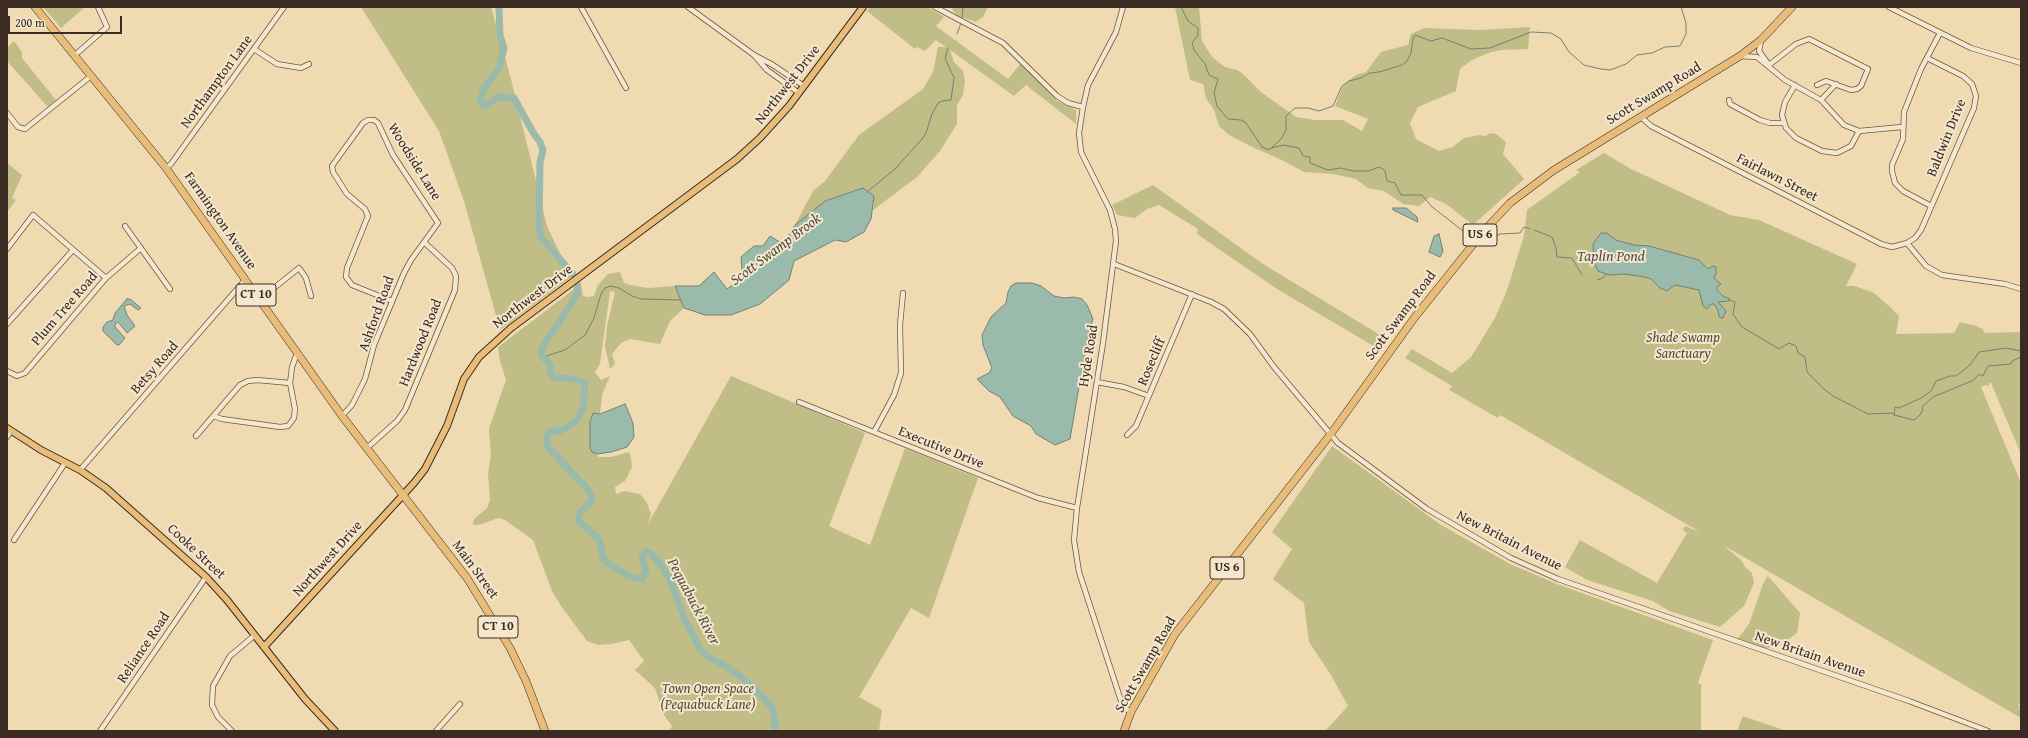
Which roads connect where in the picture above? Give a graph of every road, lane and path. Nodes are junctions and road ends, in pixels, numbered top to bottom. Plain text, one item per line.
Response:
1 (35, 7) edge
2 (98, 7) edge
3 (284, 7) edge
4 (581, 7) edge
5 (688, 7) edge
6 (863, 7) edge
7 (935, 7) edge
8 (1123, 7) edge
9 (1792, 7) edge
10 (1889, 7) edge
11 (1940, 33) junction
12 (1761, 40) junction
13 (254, 50) junction
14 (754, 55) junction
15 (75, 56) junction
16 (1740, 56) junction
17 (1927, 58) junction
18 (2021, 63) edge
19 (309, 64) dead end
20 (1769, 65) junction
21 (91, 76) junction
22 (1836, 84) junction
23 (1795, 85) junction
24 (1817, 85) dead end
25 (804, 86) junction
26 (626, 88) dead end
27 (799, 93) junction
28 (1728, 100) dead end
29 (1821, 100) junction
30 (1083, 107) junction
31 (7, 113) edge
32 (1641, 117) junction
33 (1784, 123) junction
34 (1902, 127) junction
35 (1859, 131) junction
36 (166, 168) junction
37 (1931, 206) junction
38 (438, 223) joint
39 (125, 226) dead end
40 (425, 242) junction
41 (1906, 243) junction
42 (7, 248) edge
43 (141, 248) junction
44 (73, 250) junction
45 (1114, 264) junction
46 (106, 278) junction
47 (245, 280) junction
48 (170, 289) dead end
49 (2021, 289) edge
50 (903, 293) dead end
51 (1192, 294) junction
52 (312, 296) dead end
53 (259, 300) junction
54 (392, 301) junction
55 (7, 324) edge
56 (297, 353) junction
57 (7, 371) edge
58 (1097, 382) junction
59 (290, 383) junction
60 (1149, 396) junction
61 (799, 402) dead end
62 (213, 416) junction
63 (342, 416) junction
64 (9, 430) edge
65 (874, 432) junction
66 (1127, 435) dead end
67 (1330, 435) junction
68 (196, 436) dead end
69 (7, 437) edge
70 (367, 448) junction
71 (65, 463) junction
72 (80, 470) junction
73 (402, 495) junction
74 (1077, 508) junction
75 (432, 534) joint
76 (14, 540) dead end
77 (206, 576) junction
78 (255, 635) junction
79 (264, 647) junction
80 (460, 704) dead end
81 (1131, 712) junction
82 (100, 731) edge
83 (232, 731) edge
84 (335, 731) edge
85 (436, 731) edge
86 (545, 731) edge
87 (1124, 731) edge
88 (1988, 731) edge

1 - 15 highway, Farmington Avenue / CT 10
2 - 15 street
3 - 13 street, Northampton Lane
4 - 26 street
5 - 14 street
6 - 25 main road, Northwest Drive
7 - 30 street
8 - 30 street, Hyde Road
9 - 12 highway, Scott Swamp Road / US 6
10 - 11 street
11 - 17 street
11 - 18 street
12 - 16 highway, Scott Swamp Road / US 6
12 - 20 street
13 - 19 street
13 - 36 street, Northampton Lane
14 - 25 street
14 - 27 street
15 - 21 highway, Farmington Avenue / CT 10
16 - 20 street
16 - 32 highway, Scott Swamp Road / US 6
17 - 34 street
17 - 37 street, Baldwin Drive
20 - 22 street
20 - 23 street
21 - 31 street
21 - 36 highway, Farmington Avenue / CT 10
22 - 24 street
22 - 29 street
23 - 29 street
23 - 33 street
25 - 27 main road, Northwest Drive
27 - 73 main road, Northwest Drive
28 - 33 street
29 - 35 street
30 - 45 street, Hyde Road
32 - 41 street, Fairlawn Street
32 - 67 highway, Scott Swamp Road / US 6
33 - 35 street
34 - 35 street
34 - 37 street
36 - 47 highway, Farmington Avenue / CT 10
37 - 41 street, Baldwin Drive
38 - 40 street, Ashford Road
38 - 54 street, Woodside Lane
39 - 43 street
40 - 54 street, Ashford Road
40 - 70 street, Hardwood Road
41 - 49 street
42 - 44 street
43 - 46 street, Plum Tree Road
43 - 48 street
44 - 46 street
44 - 55 street
45 - 51 street, New Britain Avenue
45 - 58 street, Hyde Road
46 - 57 street, Plum Tree Road
47 - 53 highway, Farmington Avenue / CT 10
47 - 72 street, Betsy Road
50 - 65 street
51 - 60 street, Rosecliff
51 - 67 street, New Britain Avenue
52 - 53 street
53 - 56 highway, Farmington Avenue / CT 10
54 - 63 street, Ashford Road
56 - 59 street
56 - 63 highway, Farmington Avenue / CT 10
58 - 60 street
58 - 74 street, Hyde Road
59 - 62 street
59 - 62 street
60 - 66 street, Rosecliff
61 - 65 street, Executive Drive
62 - 68 street
63 - 70 highway, Farmington Avenue / CT 10
64 - 69 street
64 - 71 main road, Cooke Street
65 - 74 street, Executive Drive
67 - 81 highway, Scott Swamp Road / US 6
67 - 88 street, New Britain Avenue
70 - 73 highway, Farmington Avenue / CT 10
71 - 72 main road, Cooke Street
71 - 76 street
72 - 77 main road, Cooke Street
73 - 75 highway, Farmington Avenue / CT 10
73 - 79 main road, Northwest Drive
74 - 81 street, Hyde Road
75 - 86 highway, Main Street / CT 10
77 - 78 main road, Cooke Street
77 - 82 street, Reliance Road
78 - 79 main road, Cooke Street
78 - 83 street
79 - 84 main road, Cooke Street
80 - 85 street
81 - 87 highway, Scott Swamp Road / US 6

